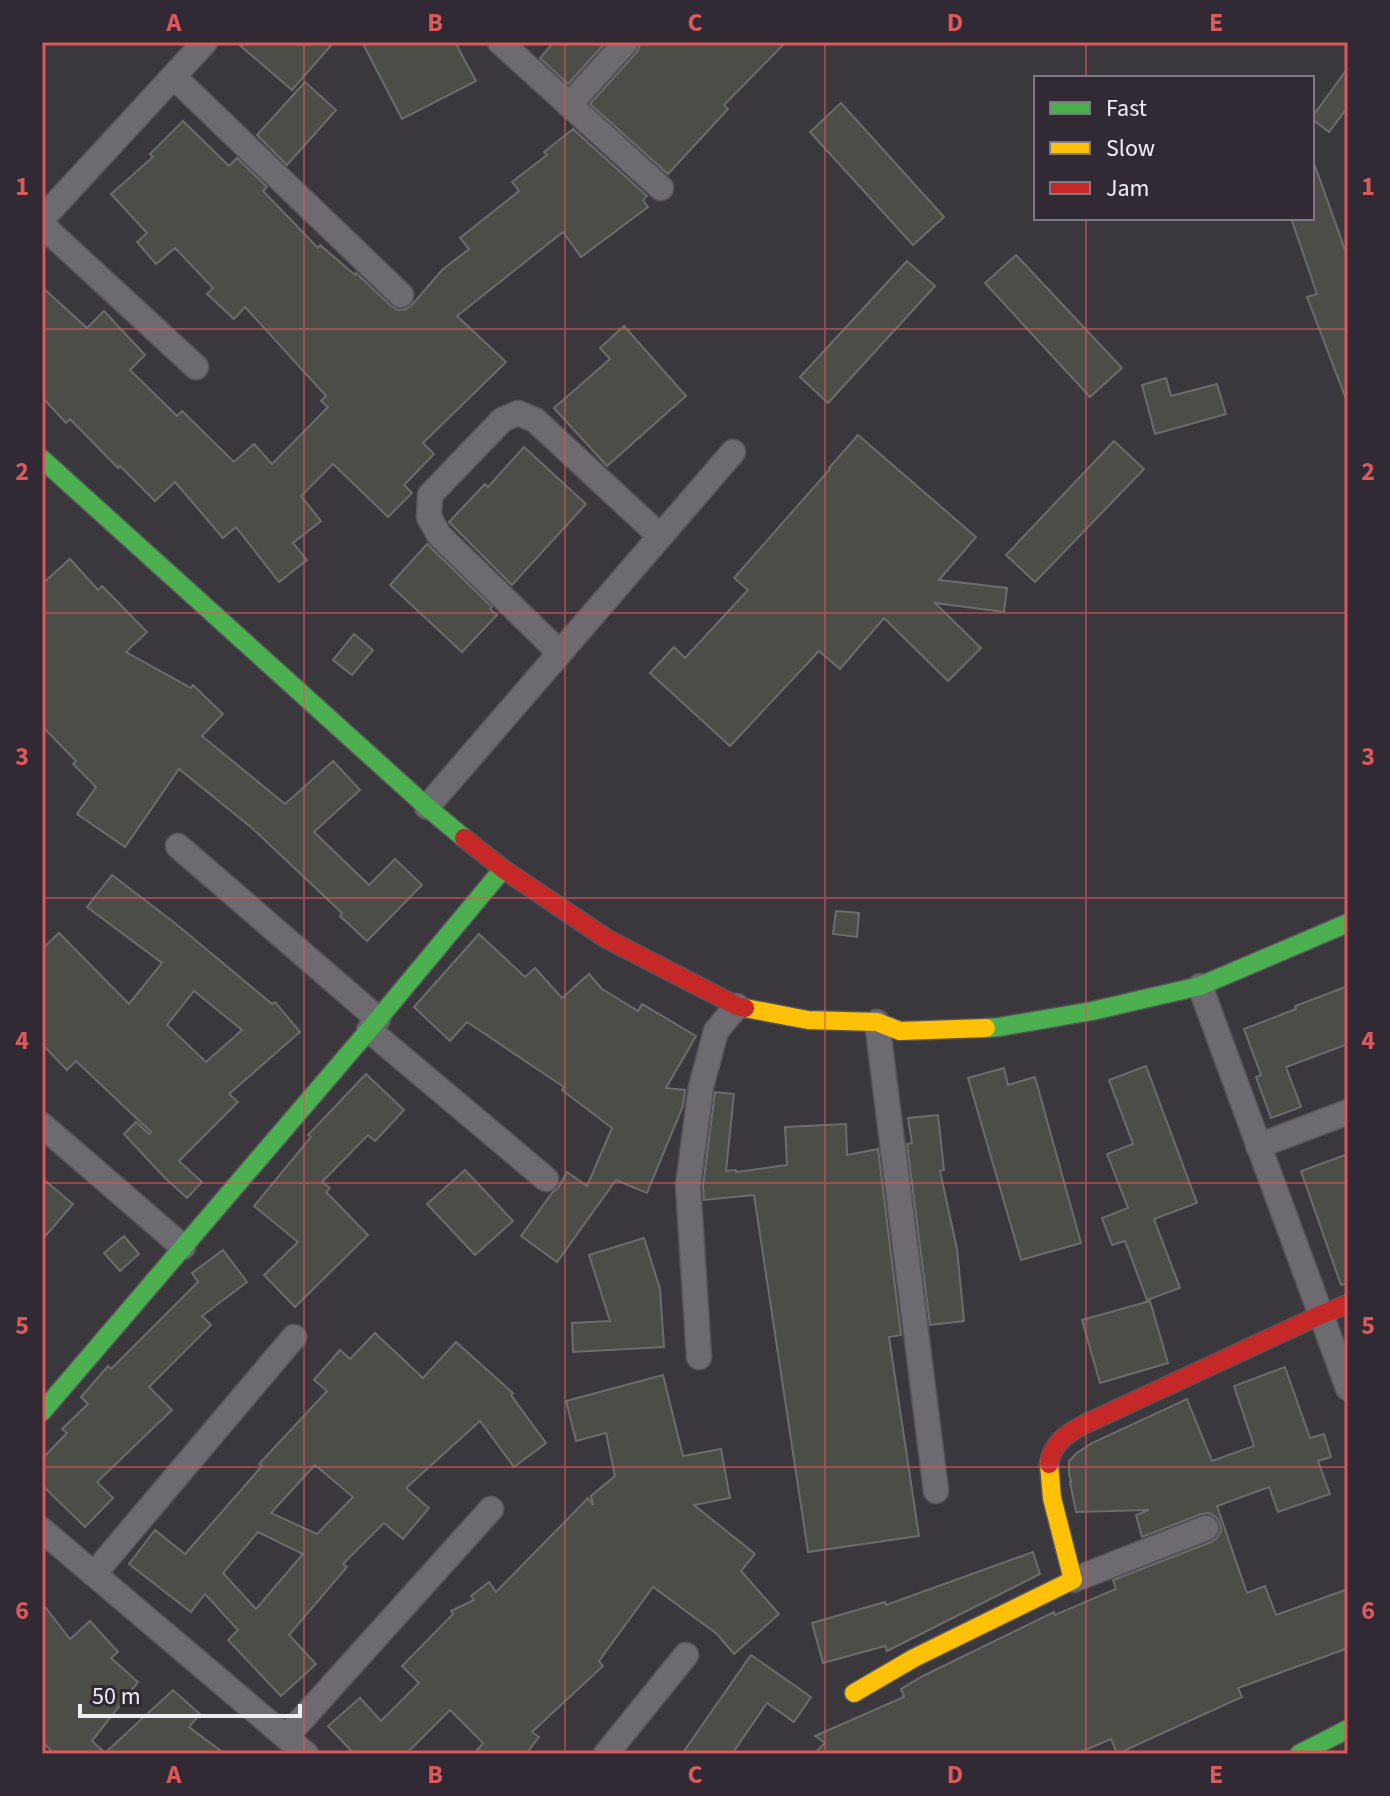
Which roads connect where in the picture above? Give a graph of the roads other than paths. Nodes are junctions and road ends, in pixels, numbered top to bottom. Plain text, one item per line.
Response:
1 (205, 42) edge
2 (500, 42) edge
3 (626, 42) edge
4 (174, 77) junction
5 (569, 105) junction
6 (661, 188) dead end
7 (42, 219) edge
8 (42, 225) edge
9 (401, 295) dead end
10 (196, 367) dead end
11 (733, 452) dead end
12 (42, 459) edge
13 (660, 536) junction
14 (560, 653) junction
15 (427, 807) junction
16 (178, 846) dead end
17 (503, 869) junction
18 (1348, 923) edge
19 (1200, 986) junction
20 (737, 1006) junction
21 (877, 1022) junction
22 (374, 1025) junction
23 (1348, 1112) edge
24 (42, 1125) edge
25 (1258, 1146) junction
26 (546, 1179) dead end
27 (183, 1247) junction
28 (1348, 1304) edge
29 (1320, 1315) junction
30 (294, 1337) dead end
31 (699, 1357) dead end
32 (1348, 1388) edge
33 (42, 1412) edge
34 (936, 1491) dead end
35 (491, 1509) dead end
36 (1206, 1528) dead end
37 (42, 1530) edge
38 (94, 1574) junction
39 (1073, 1580) junction
40 (686, 1655) dead end
41 (854, 1693) dead end
42 (1348, 1729) edge
43 (286, 1737) junction
44 (306, 1754) edge
45 (606, 1754) edge
46 (1299, 1754) edge

1 - 4 street
2 - 5 street
3 - 5 street
4 - 7 street
4 - 9 street
5 - 6 street
8 - 10 street
11 - 13 street
12 - 15 street
13 - 14 street
13 - 14 street
14 - 15 street
15 - 17 street
16 - 22 street
17 - 20 street
17 - 22 street
18 - 19 street
19 - 21 street
19 - 25 street
20 - 21 street
20 - 31 street
21 - 34 street
22 - 26 street
22 - 27 street
23 - 25 street
24 - 27 street
25 - 29 street
27 - 33 street
28 - 29 street
29 - 32 street
29 - 39 street
30 - 38 street
35 - 43 street
36 - 39 street
37 - 38 street
38 - 43 street
39 - 41 street
40 - 45 street
42 - 46 street
43 - 44 street

